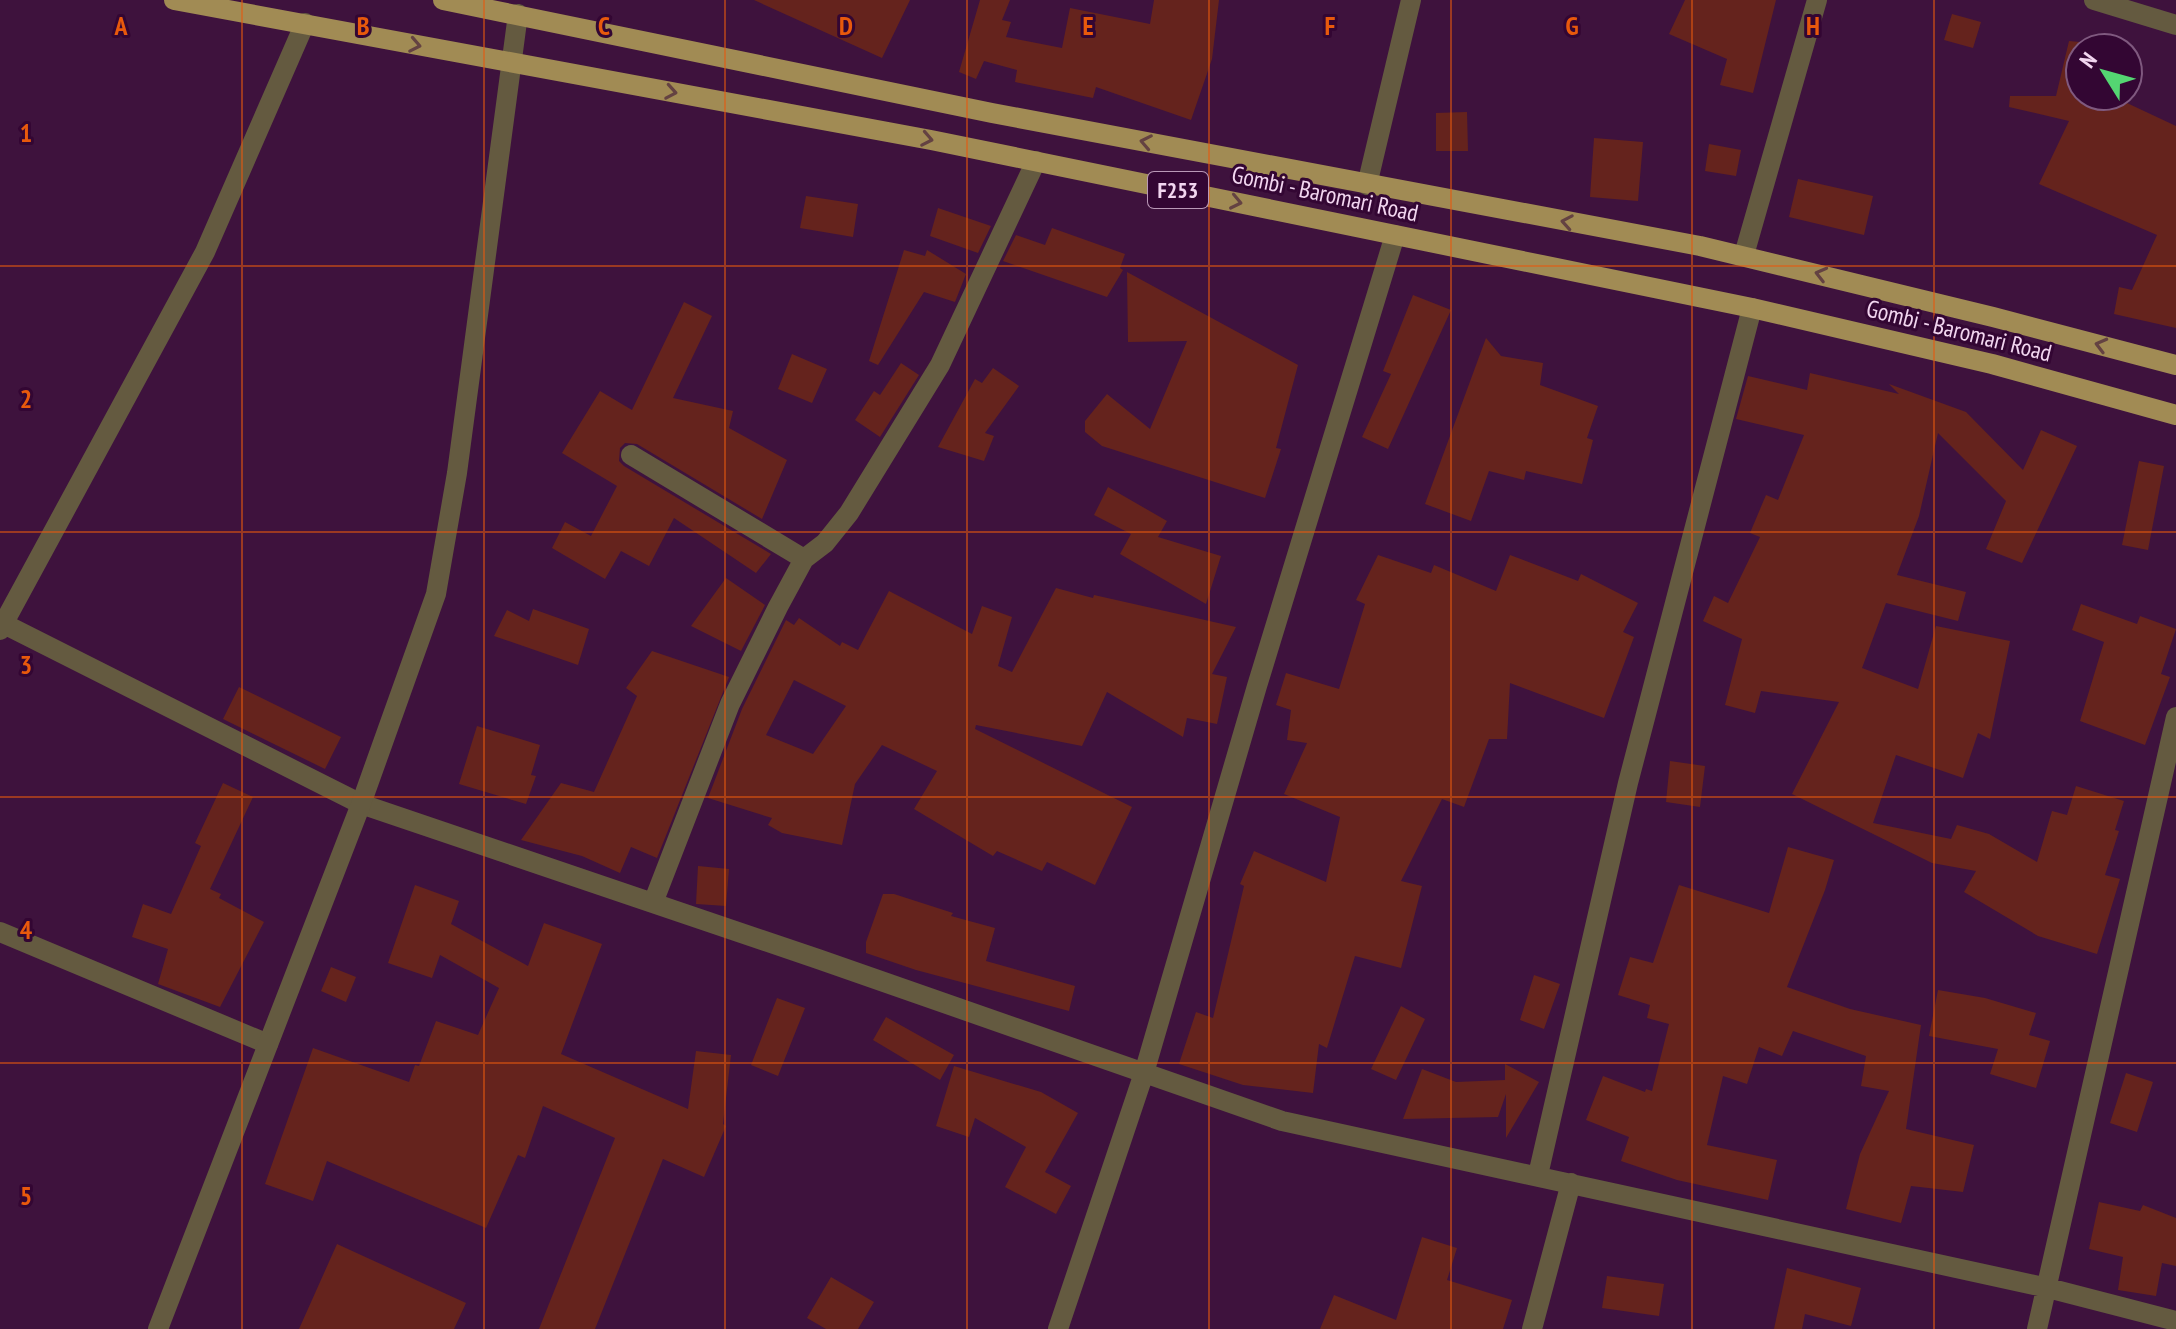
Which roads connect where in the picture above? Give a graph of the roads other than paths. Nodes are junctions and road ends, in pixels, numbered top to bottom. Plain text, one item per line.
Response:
1 (174, 0) edge
2 (443, 0) edge
3 (1411, 0) edge
4 (1817, 0) edge
5 (2094, 0) edge
6 (519, 7) edge
7 (305, 23) junction
8 (2176, 25) edge
9 (511, 63) junction
10 (1036, 161) junction
11 (1367, 185) junction
12 (1395, 235) junction
13 (1744, 255) junction
14 (1752, 308) junction
15 (2176, 365) edge
16 (2176, 415) edge
17 (631, 455) dead end
18 (804, 559) junction
19 (1, 625) edge
20 (2176, 717) edge
21 (361, 804) junction
22 (653, 903) junction
23 (0, 932) edge
24 (268, 1044) junction
25 (1144, 1073) junction
26 (1538, 1175) junction
27 (1571, 1183) junction
28 (2048, 1288) junction
29 (2176, 1321) edge
30 (158, 1329) edge
31 (1058, 1329) edge
32 (1532, 1329) edge
33 (2037, 1329) edge

1 - 7 main road, Gombi - Baromari Road / F253
2 - 6 main road, Gombi - Baromari Road / F253
3 - 11 street
4 - 13 street
5 - 8 street
6 - 9 street
11 -> 6 main road, Gombi - Baromari Road / F253
7 -> 9 main road, Gombi - Baromari Road / F253
7 - 19 street
9 -> 10 main road, Gombi - Baromari Road / F253
9 - 21 street
10 -> 12 main road, Gombi - Baromari Road / F253
10 - 18 street
13 -> 11 main road, Gombi - Baromari Road / F253
12 - 14 main road, Gombi - Baromari Road / F253
12 - 25 street
15 -> 13 main road, Gombi - Baromari Road / F253
14 - 16 main road, Gombi - Baromari Road / F253
14 - 26 street
17 - 18 street
18 - 22 street
19 - 21 street
20 - 28 street
21 - 22 street
21 - 24 street
22 - 25 street
23 - 24 street
24 - 30 street
25 - 26 street
25 - 31 street
26 - 27 street
27 - 28 street
27 - 32 street
28 - 29 street
28 - 33 street

